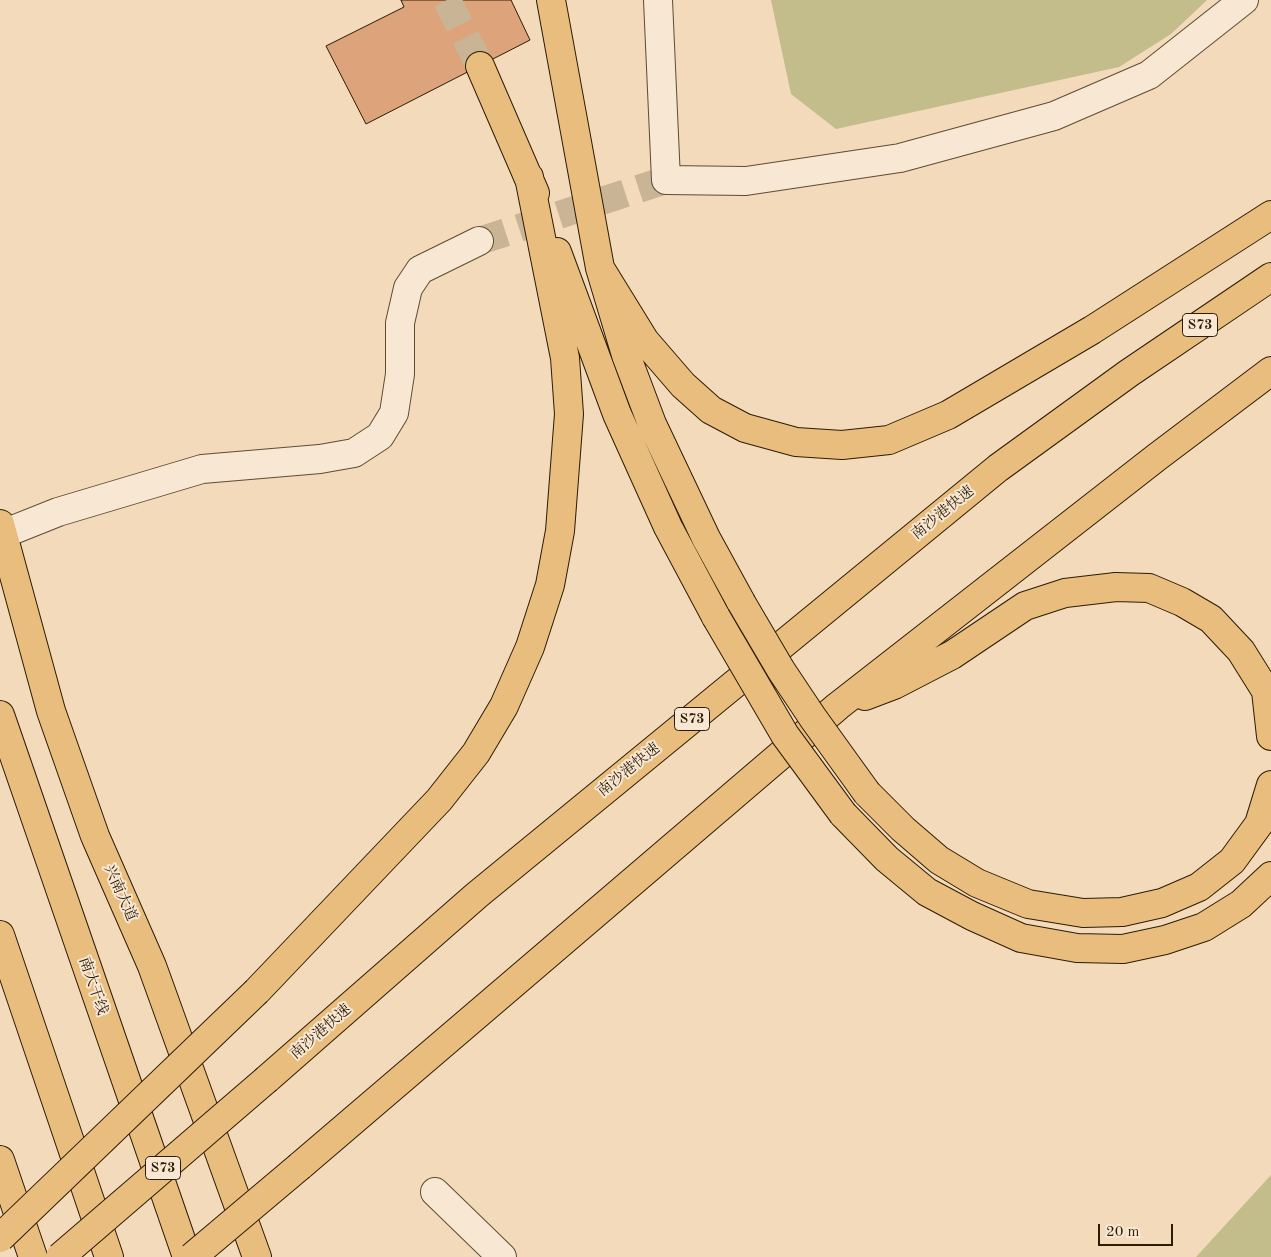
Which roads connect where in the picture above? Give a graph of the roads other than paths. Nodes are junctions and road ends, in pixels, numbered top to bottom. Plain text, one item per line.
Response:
1 (551, 0) edge
2 (658, 0) edge
3 (1244, 0) edge
4 (480, 66) tunnel mouth
5 (529, 177) junction
6 (1271, 215) edge
7 (479, 241) tunnel mouth
8 (600, 268) junction
9 (1271, 277) edge
10 (1271, 371) edge
11 (1, 529) edge
12 (838, 706) junction
13 (0, 715) edge
14 (1271, 736) edge
15 (1271, 785) edge
16 (1271, 876) edge
17 (0, 935) edge
18 (0, 953) edge
19 (15, 979) junction
20 (0, 1160) edge
21 (435, 1192) dead end
22 (0, 1238) edge
23 (33, 1257) edge
24 (60, 1257) edge
25 (108, 1257) edge
26 (188, 1257) edge
27 (192, 1257) edge
28 (257, 1257) edge
29 (502, 1257) edge

1 - 8 main road
2 - 3 street
4 - 5 main road
5 - 16 main road, bridge
5 - 22 main road, bridge
6 - 8 main road
7 - 11 street
8 - 15 main road, bridge
9 - 24 main road, 南沙港快速 / S73, bridge
10 - 12 main road
11 - 28 main road, 兴南大道
12 - 14 main road
12 - 27 main road, bridge
13 - 26 main road, 南大干线
17 - 19 main road
18 - 19 main road
19 - 25 main road
20 - 23 main road
21 - 29 street

